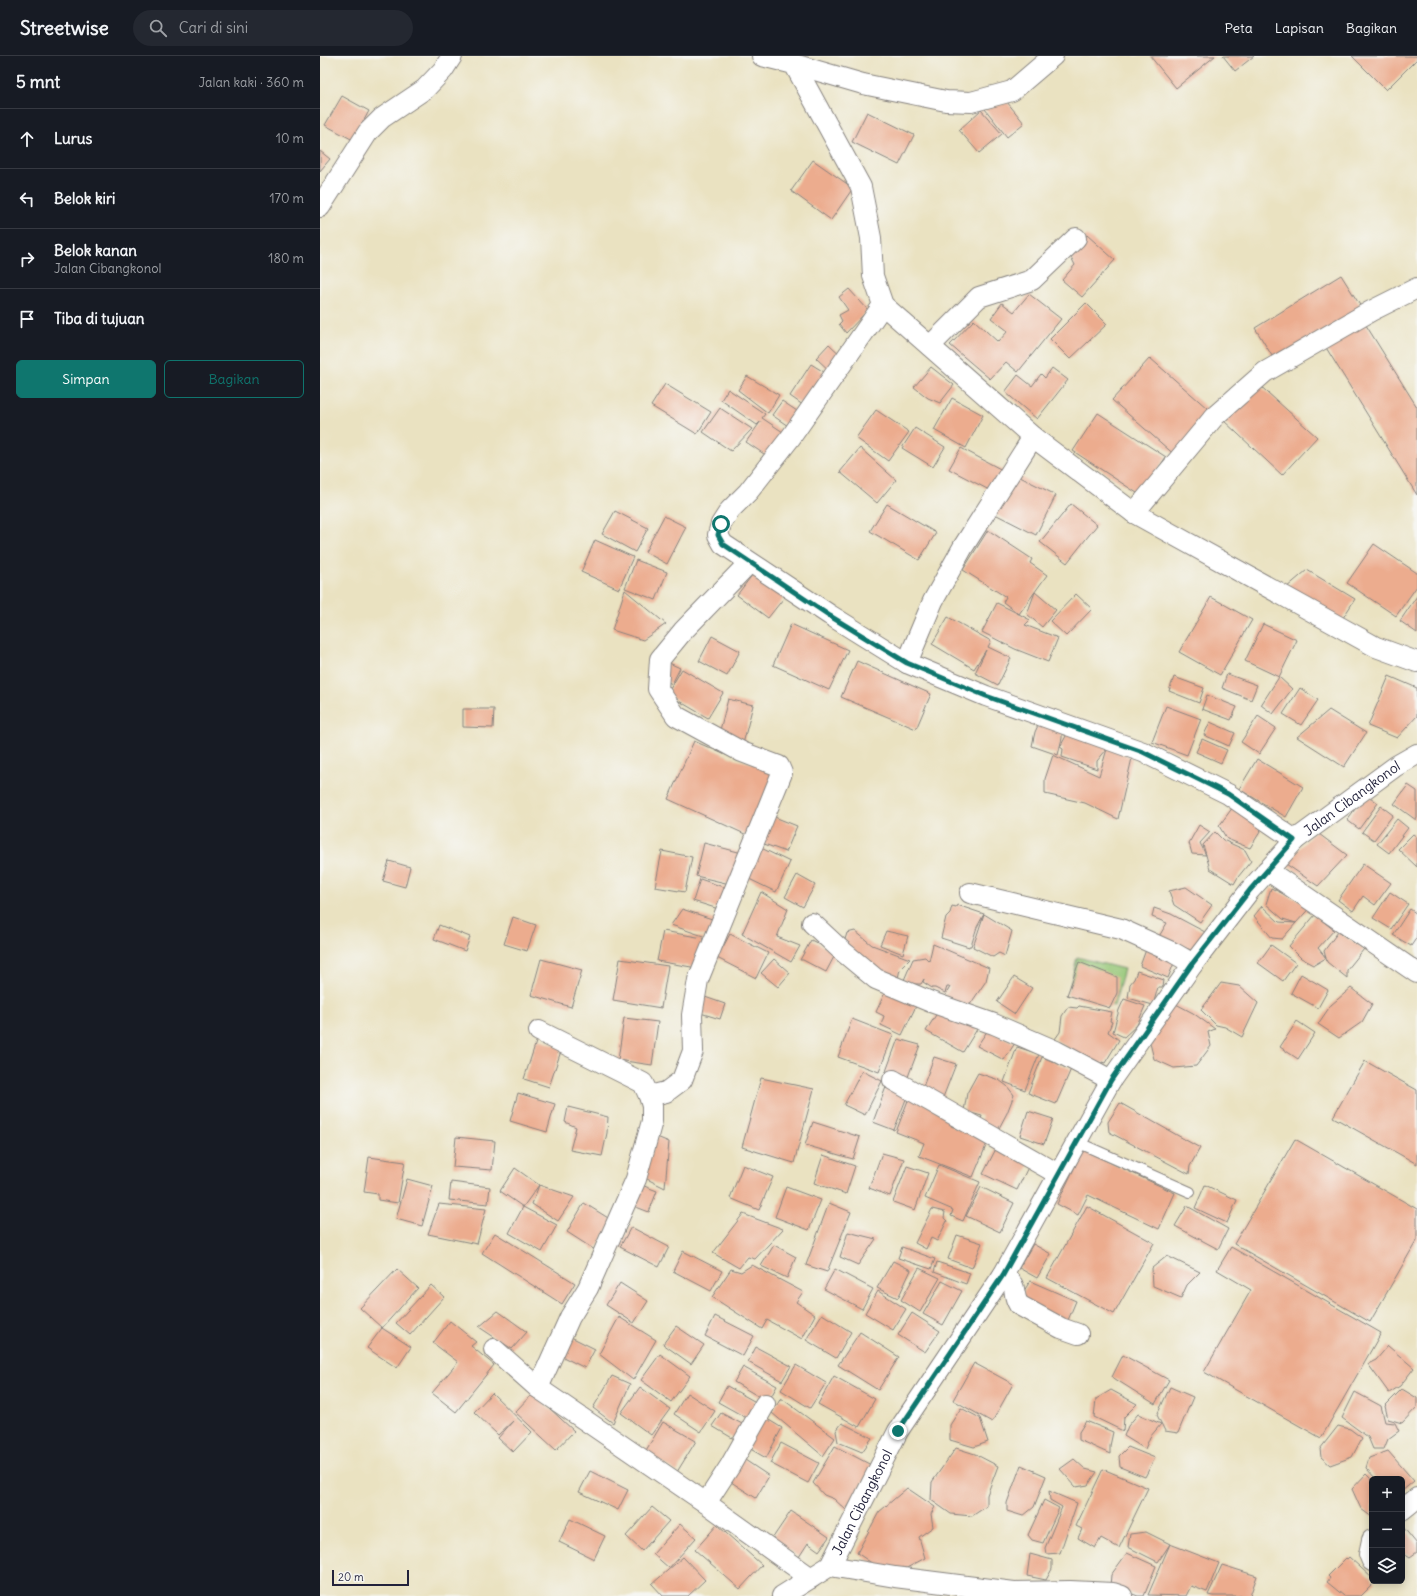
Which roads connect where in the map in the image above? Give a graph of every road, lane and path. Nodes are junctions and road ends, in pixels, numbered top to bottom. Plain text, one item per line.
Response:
1 (452, 56) edge
2 (762, 56) edge
3 (1053, 56) edge
4 (794, 64) junction
5 (320, 207) edge
6 (1076, 238) dead end
7 (1417, 288) edge
8 (883, 305) junction
9 (930, 346) junction
10 (1033, 437) junction
11 (1134, 513) junction
12 (749, 563) junction
13 (1417, 662) edge
14 (907, 663) junction
15 (1417, 754) edge
16 (1294, 840) junction
17 (1267, 870) junction
18 (970, 893) dead end
19 (812, 923) dead end
20 (1192, 964) junction
21 (1417, 973) edge
22 (539, 1031) dead end
23 (893, 1080) dead end
24 (1111, 1080) junction
25 (649, 1096) junction
26 (1077, 1142) junction
27 (1058, 1174) junction
28 (1190, 1192) dead end
29 (1003, 1275) junction
30 (1078, 1334) dead end
31 (494, 1349) dead end
32 (538, 1388) junction
33 (765, 1404) dead end
34 (1417, 1498) edge
35 (706, 1503) junction
36 (1405, 1508) edge
37 (830, 1566) junction
38 (811, 1578) junction
39 (959, 1591) edge
40 (782, 1596) edge
41 (1122, 1596) edge

1 - 5 street
2 - 4 street
3 - 4 street
4 - 8 street
6 - 9 street
7 - 11 street
8 - 9 street
8 - 12 street
9 - 10 street
10 - 11 street
10 - 14 street
11 - 13 street
12 - 14 street
12 - 25 street
14 - 16 street
15 - 16 street, Jalan Cibangkonol
16 - 17 street, Jalan Cibangkonol
17 - 20 street, Jalan Cibangkonol
17 - 21 street
18 - 20 street
19 - 24 street
20 - 24 street, Jalan Cibangkonol
22 - 25 street
23 - 27 street
24 - 26 street, Jalan Cibangkonol
25 - 32 street
26 - 27 street, Jalan Cibangkonol
26 - 28 lane
27 - 29 street, Jalan Cibangkonol
29 - 30 street
29 - 37 street, Jalan Cibangkonol
31 - 32 street
32 - 35 street
33 - 35 street
34 - 36 street
35 - 38 street
37 - 38 street, Jalan Cibangkonol
37 - 39 street
38 - 40 street, Jalan Cibangkonol
39 - 41 street

